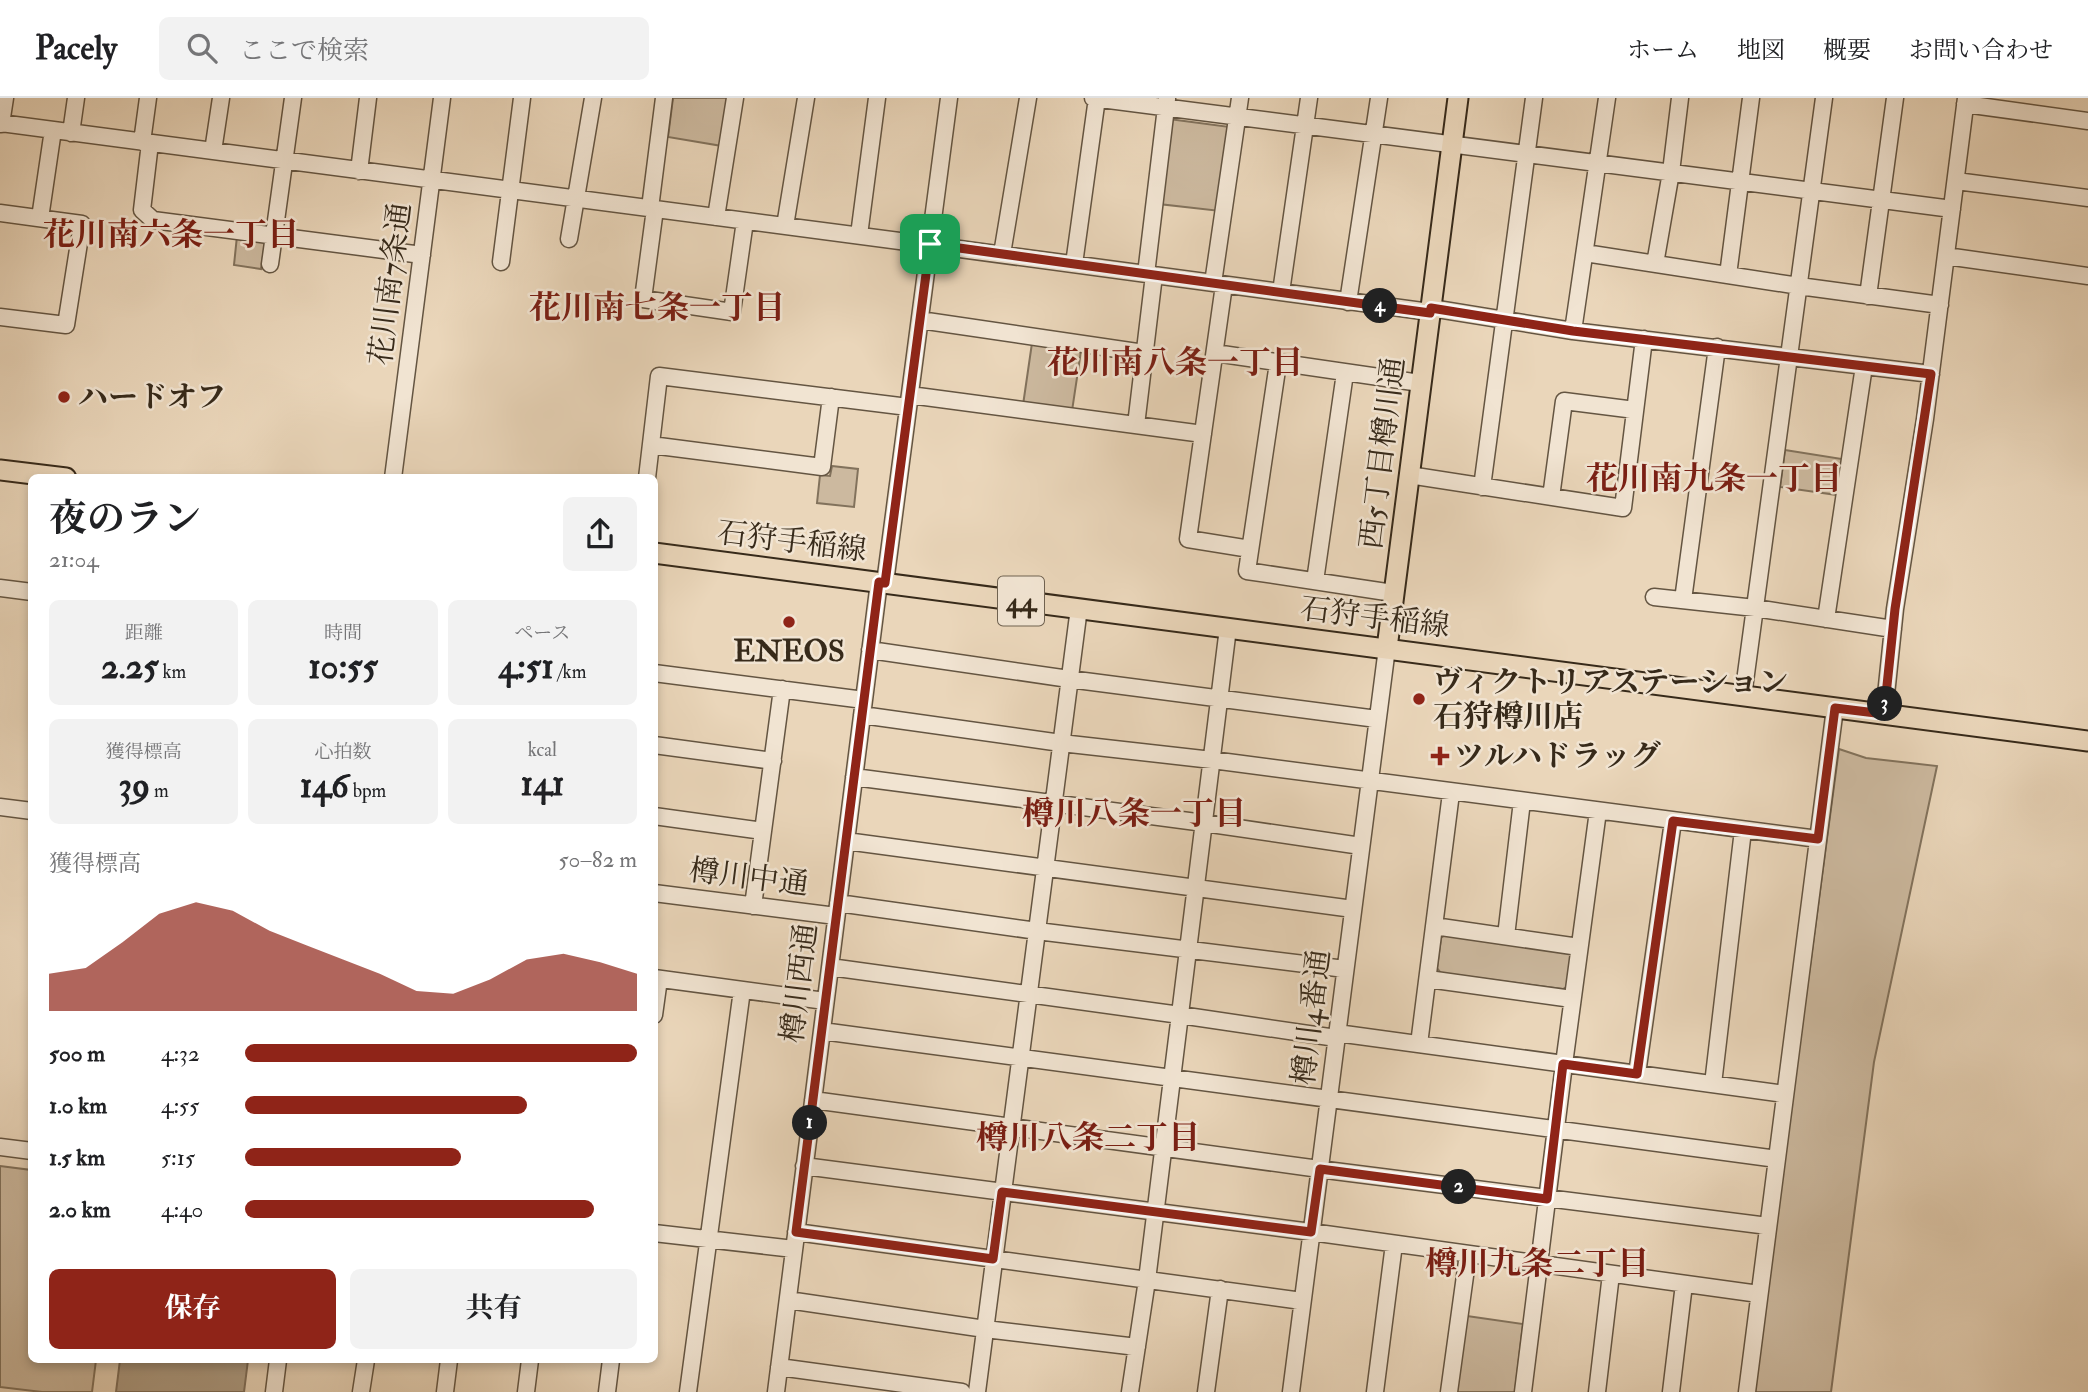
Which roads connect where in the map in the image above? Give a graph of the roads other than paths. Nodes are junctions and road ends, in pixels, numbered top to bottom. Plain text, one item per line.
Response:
1 (5, 98) edge
2 (76, 98) edge
3 (149, 98) edge
4 (221, 98) edge
5 (293, 98) edge
6 (368, 98) edge
7 (442, 98) edge
8 (522, 98) edge
9 (593, 98) edge
10 (664, 98) edge
11 (735, 98) edge
12 (806, 98) edge
13 (877, 98) edge
14 (949, 98) edge
15 (1028, 98) edge
16 (1096, 98) edge
17 (1240, 98) edge
18 (1309, 98) edge
19 (1379, 98) edge
20 (1458, 98) edge
21 (1534, 98) edge
22 (1607, 98) edge
23 (1680, 98) edge
24 (1751, 98) edge
25 (1824, 98) edge
26 (1895, 98) edge
27 (1965, 101) edge
28 (1167, 103) edge
29 (1238, 117) junction
30 (2088, 121) edge
31 (1, 123) edge
32 (1306, 125) junction
33 (53, 130) junction
34 (71, 133) junction
35 (1374, 134) junction
36 (146, 143) junction
37 (1452, 144) junction
38 (213, 151) junction
39 (1527, 153) junction
40 (285, 161) junction
41 (1599, 163) junction
42 (359, 171) junction
43 (1671, 172) junction
44 (432, 180) junction
45 (1740, 181) junction
46 (1956, 181) junction
47 (509, 190) junction
48 (1812, 191) junction
49 (2088, 198) edge
50 (576, 199) junction
51 (1881, 200) junction
52 (652, 209) junction
53 (1952, 209) junction
54 (0, 213) edge
55 (716, 217) junction
56 (40, 218) junction
57 (745, 221) junction
58 (785, 226) junction
59 (859, 235) junction
60 (275, 236) junction
61 (569, 239) dead end
62 (930, 244) junction
63 (1585, 253) junction
64 (1002, 254) junction
65 (422, 255) junction
66 (1946, 256) junction
67 (501, 262) dead end
68 (270, 264) dead end
69 (1074, 264) junction
70 (1655, 264) junction
71 (1150, 274) junction
72 (1728, 275) junction
73 (2088, 276) edge
74 (1219, 284) junction
75 (1799, 286) junction
76 (1281, 292) junction
77 (1868, 296) junction
78 (1348, 302) junction
79 (1940, 305) junction
80 (1430, 310) junction
81 (0, 317) edge
82 (920, 320) junction
83 (1504, 320) junction
84 (1573, 331) junction
85 (1644, 339) junction
86 (1717, 347) junction
87 (1144, 352) junction
88 (1214, 353) junction
89 (1790, 356) junction
90 (1278, 363) junction
91 (1864, 366) junction
92 (1345, 373) junction
93 (1931, 374) junction
94 (1420, 383) junction
95 (831, 397) junction
96 (909, 401) junction
97 (1635, 410) junction
98 (1136, 425) junction
99 (1203, 434) junction
100 (651, 444) junction
101 (0, 470) edge
102 (33, 474) edge
103 (394, 474) edge
104 (647, 474) edge
105 (1409, 475) junction
106 (1482, 487) junction
107 (1551, 497) junction
108 (1250, 549) junction
109 (658, 553) edge
110 (1315, 580) junction
111 (882, 582) junction
112 (0, 588) edge
113 (28, 592) edge
114 (1393, 593) junction
115 (1654, 597) dead end
116 (1683, 600) junction
117 (1079, 608) junction
118 (1755, 608) junction
119 (1826, 619) junction
120 (1228, 628) junction
121 (1893, 629) junction
122 (1387, 648) junction
123 (870, 650) junction
124 (658, 674) edge
125 (1069, 679) junction
126 (782, 690) junction
127 (1743, 696) junction
128 (1219, 698) junction
129 (863, 707) junction
130 (1835, 708) junction
131 (1884, 714) junction
132 (1377, 719) junction
133 (2088, 741) edge
134 (1061, 743) junction
135 (658, 746) edge
136 (1212, 760) junction
137 (773, 761) junction
138 (854, 777) junction
139 (1370, 782) junction
140 (1451, 793) junction
141 (1522, 802) junction
142 (1053, 805) junction
143 (0, 807) edge
144 (28, 810) edge
145 (1598, 811) junction
146 (658, 817) edge
147 (1673, 821) junction
148 (1204, 823) junction
149 (1744, 830) junction
150 (763, 831) junction
151 (1818, 839) junction
152 (846, 841) junction
153 (1361, 846) junction
154 (1045, 869) junction
155 (1196, 888) junction
156 (658, 894) edge
157 (753, 906) junction
158 (1353, 909) junction
159 (837, 910) junction
160 (1434, 926) junction
161 (1037, 930) junction
162 (1506, 936) junction
163 (1579, 947) junction
164 (1188, 950) junction
165 (830, 967) junction
166 (1345, 970) junction
167 (658, 978) edge
168 (1428, 979) junction
169 (742, 990) junction
170 (1028, 994) junction
171 (1572, 999) junction
172 (825, 1001) junction
173 (1180, 1015) junction
174 (822, 1031) junction
175 (1337, 1036) junction
176 (1419, 1044) junction
177 (1020, 1058) junction
178 (1563, 1064) junction
179 (1637, 1074) junction
180 (1172, 1078) junction
181 (1713, 1084) junction
182 (1786, 1094) junction
183 (1329, 1099) junction
184 (813, 1100) junction
185 (1010, 1128) junction
186 (1555, 1130) junction
187 (1164, 1146) junction
188 (0, 1147) edge
189 (28, 1151) edge
190 (1777, 1159) junction
191 (804, 1166) junction
192 (1320, 1169) junction
193 (1002, 1192) junction
194 (1547, 1199) junction
195 (1155, 1212) junction
196 (1768, 1226) junction
197 (796, 1232) junction
198 (1311, 1232) junction
199 (658, 1233) edge
200 (708, 1239) junction
201 (1394, 1244) junction
202 (794, 1249) junction
203 (1468, 1254) junction
204 (993, 1259) junction
205 (1539, 1264) junction
206 (1611, 1274) junction
207 (1147, 1280) junction
208 (1684, 1284) junction
209 (1220, 1289) junction
210 (1759, 1294) junction
211 (788, 1300) junction
212 (1302, 1301) junction
213 (985, 1329) junction
214 (1137, 1347) junction
215 (278, 1363) edge
216 (366, 1363) edge
217 (449, 1363) edge
218 (530, 1363) edge
219 (611, 1363) edge
220 (779, 1367) junction
221 (274, 1392) edge
222 (362, 1392) edge
223 (445, 1392) edge
224 (526, 1392) edge
225 (607, 1392) edge
226 (688, 1392) edge
227 (776, 1392) edge
228 (962, 1392) edge
229 (977, 1392) edge
230 (1130, 1392) edge
231 (1206, 1392) edge
232 (1291, 1392) edge
233 (1375, 1392) edge
234 (1448, 1392) edge
235 (1523, 1392) edge
236 (1597, 1392) edge
237 (1671, 1392) edge
238 (1747, 1392) edge

1 - 31 street
2 - 34 street
3 - 36 street
4 - 38 street
5 - 40 street
6 - 42 street
7 - 44 street, 花川南7条通
8 - 47 street
9 - 50 street
10 - 52 street
11 - 55 street
12 - 58 street
13 - 59 street
14 - 62 street, 樽川西通
15 - 64 street
16 - 28 street
16 - 69 street
17 - 29 street
18 - 32 street
19 - 35 street
20 - 37 main road, 西5丁目樽川通
21 - 39 street
22 - 41 street
23 - 43 street
24 - 45 street
25 - 48 street
26 - 51 street
27 - 30 street
27 - 46 street
28 - 29 street
28 - 71 street
29 - 32 street
29 - 74 street
31 - 33 street
32 - 35 street
32 - 76 street
33 - 34 street
33 - 56 street
34 - 36 street
35 - 37 street
35 - 78 street
36 - 38 street
36 - 60 street
37 - 39 street
37 - 80 main road, 西5丁目樽川通
38 - 40 street
39 - 41 street
39 - 83 street
40 - 42 street
40 - 60 street
41 - 43 street
41 - 63 street
42 - 44 street
43 - 45 street
43 - 70 street
44 - 47 street
44 - 65 street, 花川南7条通
45 - 48 street
45 - 72 street
46 - 49 street
46 - 53 street
47 - 50 street
47 - 67 street
48 - 51 street
48 - 75 street
50 - 52 street
50 - 61 street
51 - 53 street
51 - 77 street
52 - 55 street
52 - 57 street
53 - 66 street
54 - 56 street
55 - 57 street
56 - 81 street
57 - 58 street
58 - 59 street
59 - 62 street
60 - 65 street
60 - 68 street
62 - 64 street
62 - 82 street, 樽川西通
63 - 70 street
63 - 84 street
64 - 69 street
65 - 103 street, 花川南7条通
66 - 73 street
66 - 79 street
69 - 71 street
70 - 72 street
71 - 74 street
71 - 87 street
72 - 75 street
74 - 76 street
74 - 88 street
75 - 77 street
75 - 89 street
76 - 78 street
77 - 79 street
78 - 80 street
79 - 93 street
80 - 83 street
80 - 94 main road, 西5丁目樽川通
82 - 87 street
82 - 96 street, 樽川西通
83 - 84 street
83 - 106 street
84 - 85 street
85 - 86 street
85 - 97 street
86 - 89 street
86 - 116 street
87 - 98 street
88 - 90 street
88 - 99 street
89 - 91 street
89 - 118 street
90 - 92 street
90 - 108 street
91 - 93 street
91 - 119 street
92 - 94 street
92 - 110 street
93 - 121 street
94 - 105 main road, 西5丁目樽川通
95 - 96 street
95 - 100 street
95 - 100 street
96 - 98 street
96 - 111 street, 樽川西通
97 - 107 street
97 - 107 street
98 - 99 street
99 - 108 street
100 - 104 street
101 - 102 main road
105 - 106 street
105 - 114 main road, 西5丁目樽川通
106 - 107 street
108 - 110 street
109 - 111 main road, 石狩手稲線 / 44
110 - 114 street
111 - 117 main road, 石狩手稲線 / 44
111 - 123 street, 樽川西通
112 - 113 street
114 - 122 main road, 西5丁目樽川通
115 - 116 street
116 - 118 street
117 - 120 main road, 石狩手稲線 / 44
117 - 125 street
118 - 119 street
118 - 127 street
119 - 121 street
120 - 122 main road, 石狩手稲線 / 44
120 - 128 street
121 - 131 street
122 - 127 main road, 石狩手稲線 / 44
122 - 132 street, 樽川4番通
123 - 125 street
123 - 129 street, 樽川西通
124 - 126 street
125 - 128 street
125 - 134 street
126 - 129 street
126 - 137 street
127 - 130 main road, 石狩手稲線 / 44
128 - 132 street
128 - 136 street
129 - 134 street
129 - 138 street, 樽川西通
130 - 131 main road, 石狩手稲線 / 44
130 - 151 street
131 - 133 main road, 石狩手稲線 / 44
132 - 139 street, 樽川4番通
134 - 136 street
134 - 142 street
135 - 137 street
136 - 139 street
136 - 148 street
137 - 150 street
138 - 142 street
138 - 152 street, 樽川西通
139 - 140 street
139 - 153 street, 樽川4番通
140 - 141 street
140 - 160 street
141 - 145 street
141 - 162 street
142 - 148 street
142 - 154 street
143 - 144 street
145 - 147 street
145 - 163 street
146 - 150 street
147 - 149 street
147 - 179 street
148 - 153 street
148 - 155 street
149 - 151 street
149 - 181 street
150 - 157 street
151 - 182 street
152 - 154 street
152 - 159 street, 樽川西通
153 - 158 street, 樽川4番通
154 - 155 street
154 - 161 street
155 - 158 street
155 - 164 street
156 - 157 street, 樽川中通
157 - 159 street, 樽川中通
158 - 166 street, 樽川4番通
159 - 161 street, 樽川中通
159 - 165 street, 樽川西通
160 - 162 street
160 - 168 street
161 - 164 street, 樽川中通
161 - 170 street
162 - 163 street
163 - 171 street
164 - 166 street, 樽川中通
164 - 173 street
165 - 170 street
165 - 172 street, 樽川西通
166 - 175 street, 樽川4番通
167 - 169 street
168 - 171 street
168 - 176 street
169 - 172 street
169 - 200 street
170 - 173 street
170 - 177 street
171 - 178 street
172 - 174 street, 樽川西通
173 - 175 street
173 - 180 street
174 - 177 street
174 - 184 street, 樽川西通
175 - 176 street
175 - 183 street, 樽川4番通
176 - 178 street
177 - 180 street
177 - 185 street
178 - 179 street
178 - 186 street
179 - 181 street
180 - 183 street
180 - 187 street
181 - 182 street
182 - 190 street
183 - 186 street
183 - 192 street, 樽川4番通
184 - 185 street
184 - 191 street, 樽川西通
185 - 187 street
185 - 193 street
186 - 190 street
186 - 194 street
187 - 192 street
187 - 195 street
188 - 189 street
190 - 196 street
191 - 193 street
191 - 197 street, 樽川西通
192 - 194 street
192 - 198 street, 樽川4番通
193 - 195 street
193 - 204 street
194 - 196 street
194 - 205 street
195 - 198 street
195 - 207 street
196 - 210 street
197 - 202 street, 樽川西通
197 - 204 street
198 - 201 street
198 - 212 street, 樽川4番通
199 - 200 street
200 - 202 street
200 - 226 street
201 - 203 street
201 - 233 street
202 - 211 street, 樽川西通
203 - 205 street
203 - 234 street
204 - 207 street
204 - 213 street
205 - 206 street
205 - 235 street
206 - 208 street
206 - 236 street
207 - 209 street
207 - 214 street
208 - 210 street
208 - 237 street
209 - 212 street
209 - 231 street
210 - 238 street
211 - 213 street
211 - 220 street, 樽川西通
212 - 232 street, 樽川4番通
213 - 214 street
213 - 229 street
214 - 230 street
215 - 221 street
216 - 222 street
217 - 223 street
218 - 224 street
219 - 225 street
220 - 227 street, 樽川西通
220 - 228 street

